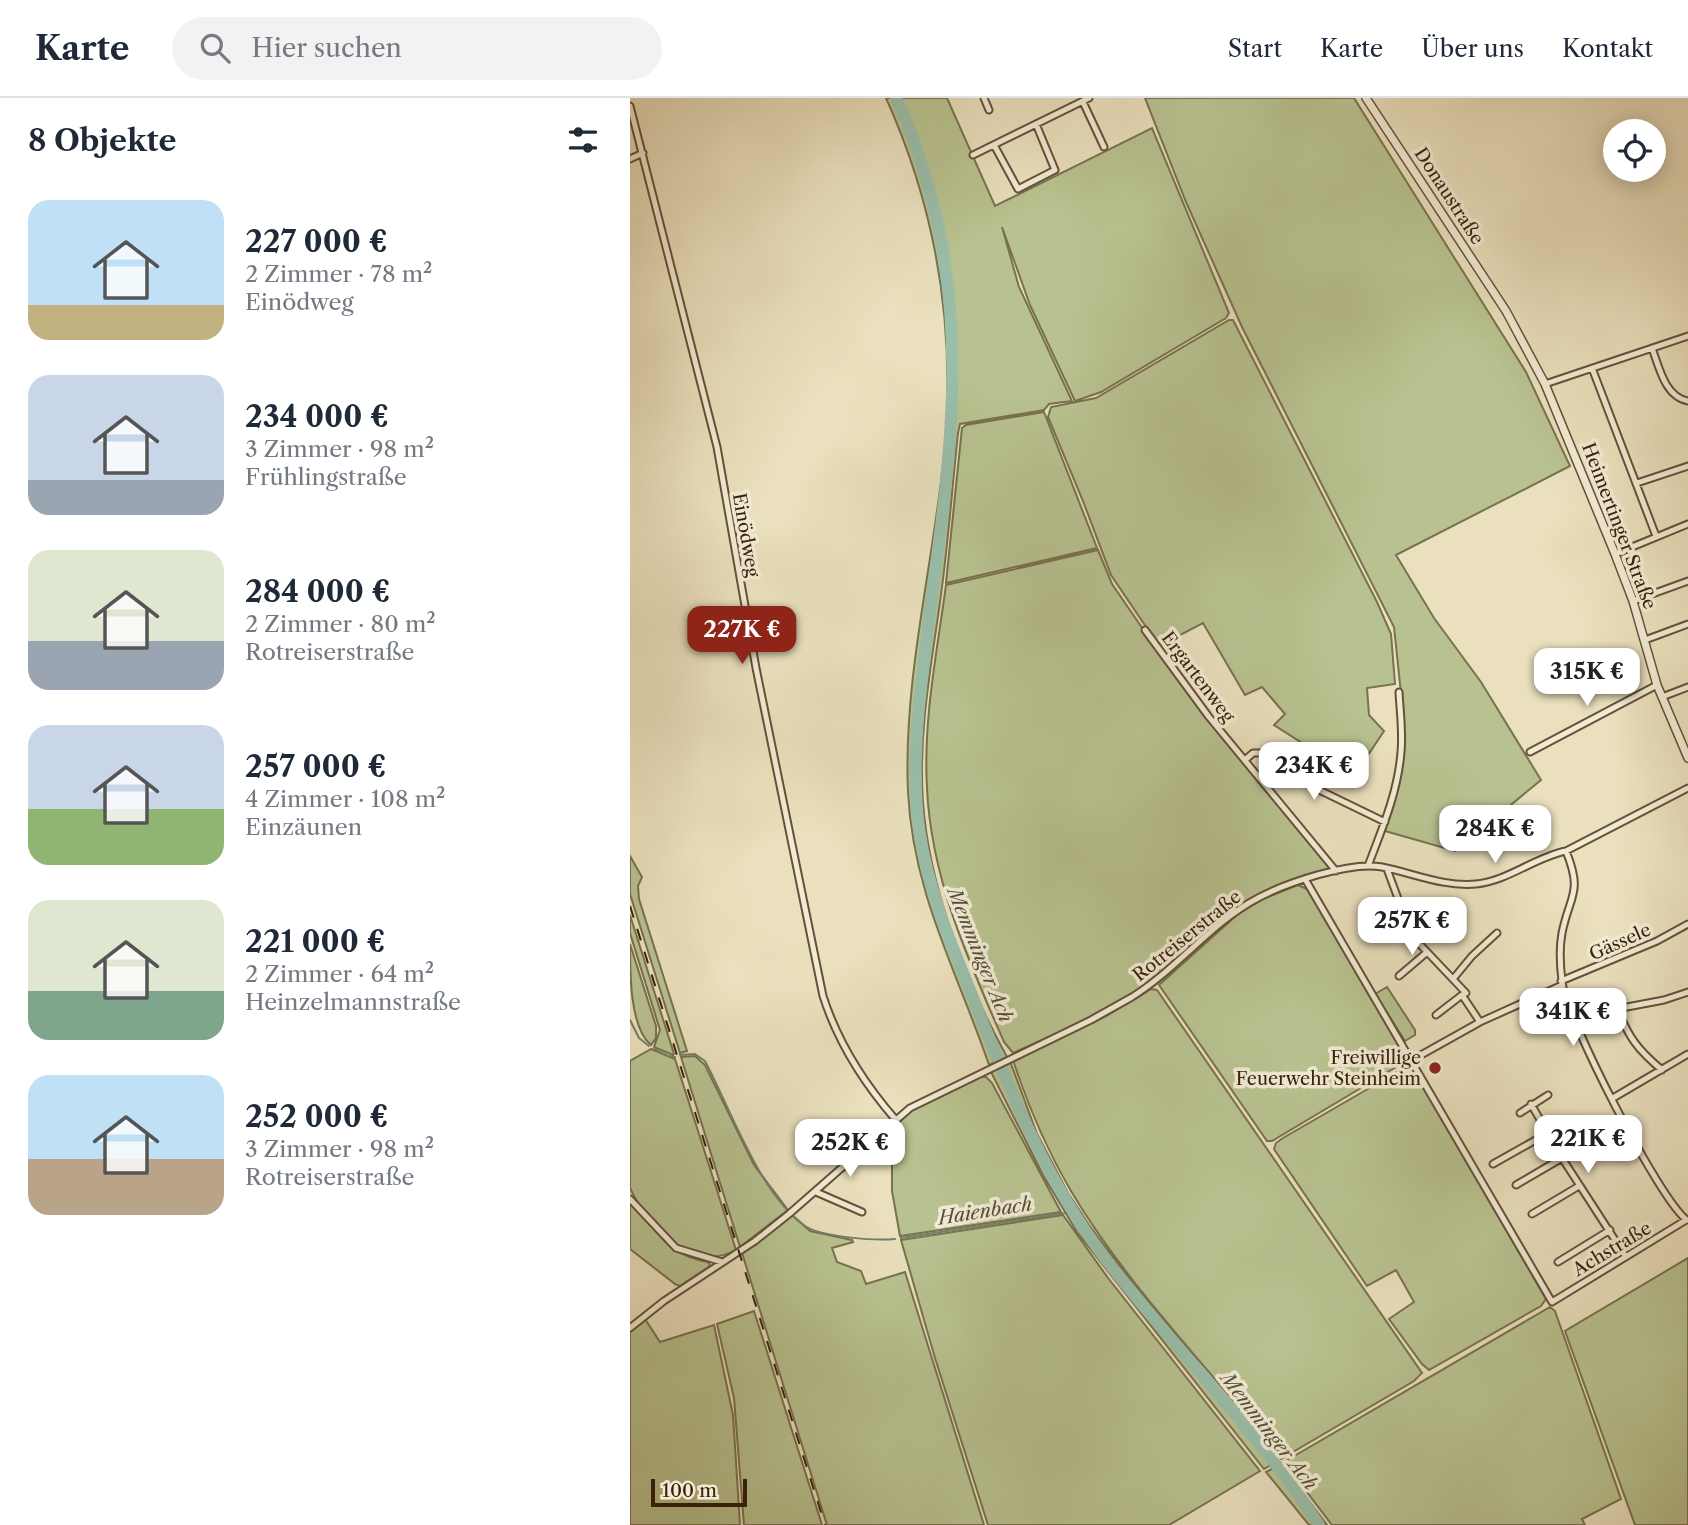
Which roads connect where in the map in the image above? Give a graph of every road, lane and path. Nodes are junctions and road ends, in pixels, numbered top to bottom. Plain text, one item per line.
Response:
1 (984, 98) edge
2 (1089, 98) edge
3 (1366, 98) edge
4 (1083, 102) junction
5 (630, 106) edge
6 (989, 110) dead end
7 (1035, 124) junction
8 (995, 145) junction
9 (1104, 147) dead end
10 (643, 153) junction
11 (973, 155) dead end
12 (630, 159) edge
13 (1506, 312) joint
14 (1688, 336) edge
15 (1651, 348) junction
16 (1592, 368) junction
17 (1545, 384) junction
18 (1688, 401) edge
19 (1688, 466) edge
20 (1637, 483) junction
21 (1688, 524) edge
22 (1656, 536) junction
23 (1615, 554) junction
24 (1688, 581) edge
25 (1633, 601) junction
26 (1688, 624) edge
27 (1145, 630) dead end
28 (1645, 640) junction
29 (1657, 685) junction
30 (1688, 687) edge
31 (1399, 692) dead end
32 (1662, 697) junction
33 (1685, 741) edge
34 (1530, 752) dead end
35 (1688, 758) edge
36 (1245, 760) junction
37 (1688, 788) edge
38 (1385, 822) junction
39 (1566, 851) junction
40 (1368, 866) junction
41 (1387, 869) junction
42 (1336, 871) junction
43 (1305, 879) junction
44 (1402, 911) junction
45 (1440, 924) dead end
46 (1688, 924) edge
47 (1371, 928) dead end
48 (1497, 933) dead end
49 (1416, 941) junction
50 (1426, 953) junction
51 (1399, 976) dead end
52 (1453, 979) junction
53 (1562, 983) junction
54 (1688, 992) edge
55 (1462, 995) junction
56 (1617, 1007) junction
57 (1436, 1015) dead end
58 (1574, 1017) junction
59 (1480, 1022) junction
60 (1688, 1054) edge
61 (1412, 1060) junction
62 (1662, 1070) junction
63 (1548, 1095) dead end
64 (1613, 1098) junction
65 (1531, 1104) junction
66 (1520, 1113) dead end
67 (895, 1119) junction
68 (1548, 1133) junction
69 (1562, 1157) junction
70 (1493, 1164) dead end
71 (1516, 1185) dead end
72 (1579, 1186) junction
73 (816, 1192) junction
74 (630, 1199) edge
75 (862, 1212) dead end
76 (1532, 1214) dead end
77 (1687, 1220) edge
78 (1610, 1230) junction
79 (1626, 1257) junction
80 (722, 1262) junction
81 (1558, 1262) dead end
82 (630, 1328) edge

1 - 6 street
2 - 4 street
3 - 13 street, Donaustraße
4 - 7 street
4 - 9 street
5 - 10 street, Einödweg
7 - 8 street
7 - 8 street
8 - 11 street
10 - 12 street
10 - 67 street, Einödweg
13 - 17 street, Heimertinger Straße
14 - 15 street
15 - 16 street
15 - 18 street
16 - 17 street
16 - 20 street
17 - 23 street, Heimertinger Straße
19 - 20 street
20 - 22 street
21 - 22 street
22 - 23 street
23 - 25 street, Heimertinger Straße
24 - 25 street
25 - 28 street, Heimertinger Straße
26 - 28 street
27 - 36 street, Ergartenweg
28 - 29 street, Heimertinger Straße
29 - 32 street, Heimertinger Straße
29 - 34 street
30 - 32 street
31 - 38 street
32 - 33 street, Heimertinger Straße
33 - 35 street, Heimertinger Straße
36 - 38 street
36 - 42 street, Ergartenweg
37 - 39 street, Rotreiserstraße
38 - 40 street
39 - 41 street, Rotreiserstraße
39 - 53 street
40 - 41 street, Rotreiserstraße
40 - 42 street, Rotreiserstraße
41 - 44 street
42 - 43 street, Rotreiserstraße
43 - 61 street
43 - 67 street, Rotreiserstraße
44 - 47 street
44 - 49 street
45 - 49 street
46 - 53 street, Gässele
48 - 52 street
49 - 50 street
50 - 51 street
50 - 52 street
52 - 55 street
53 - 58 street
53 - 59 street, Gässele
54 - 56 street
55 - 57 street
55 - 59 street
56 - 58 street
56 - 62 street
58 - 64 street
59 - 61 street, Gässele
60 - 62 street
61 - 79 street, Achstraße
62 - 64 street
63 - 65 street
64 - 77 street
65 - 66 street
65 - 68 street
67 - 73 street, Rotreiserstraße
68 - 69 street
68 - 70 street
69 - 71 street
69 - 72 street
72 - 76 street
72 - 78 street
73 - 75 street
73 - 80 street, Rotreiserstraße
74 - 80 street
77 - 79 street, Achstraße
78 - 79 street
78 - 81 street
80 - 82 street, Rotreiserstraße

